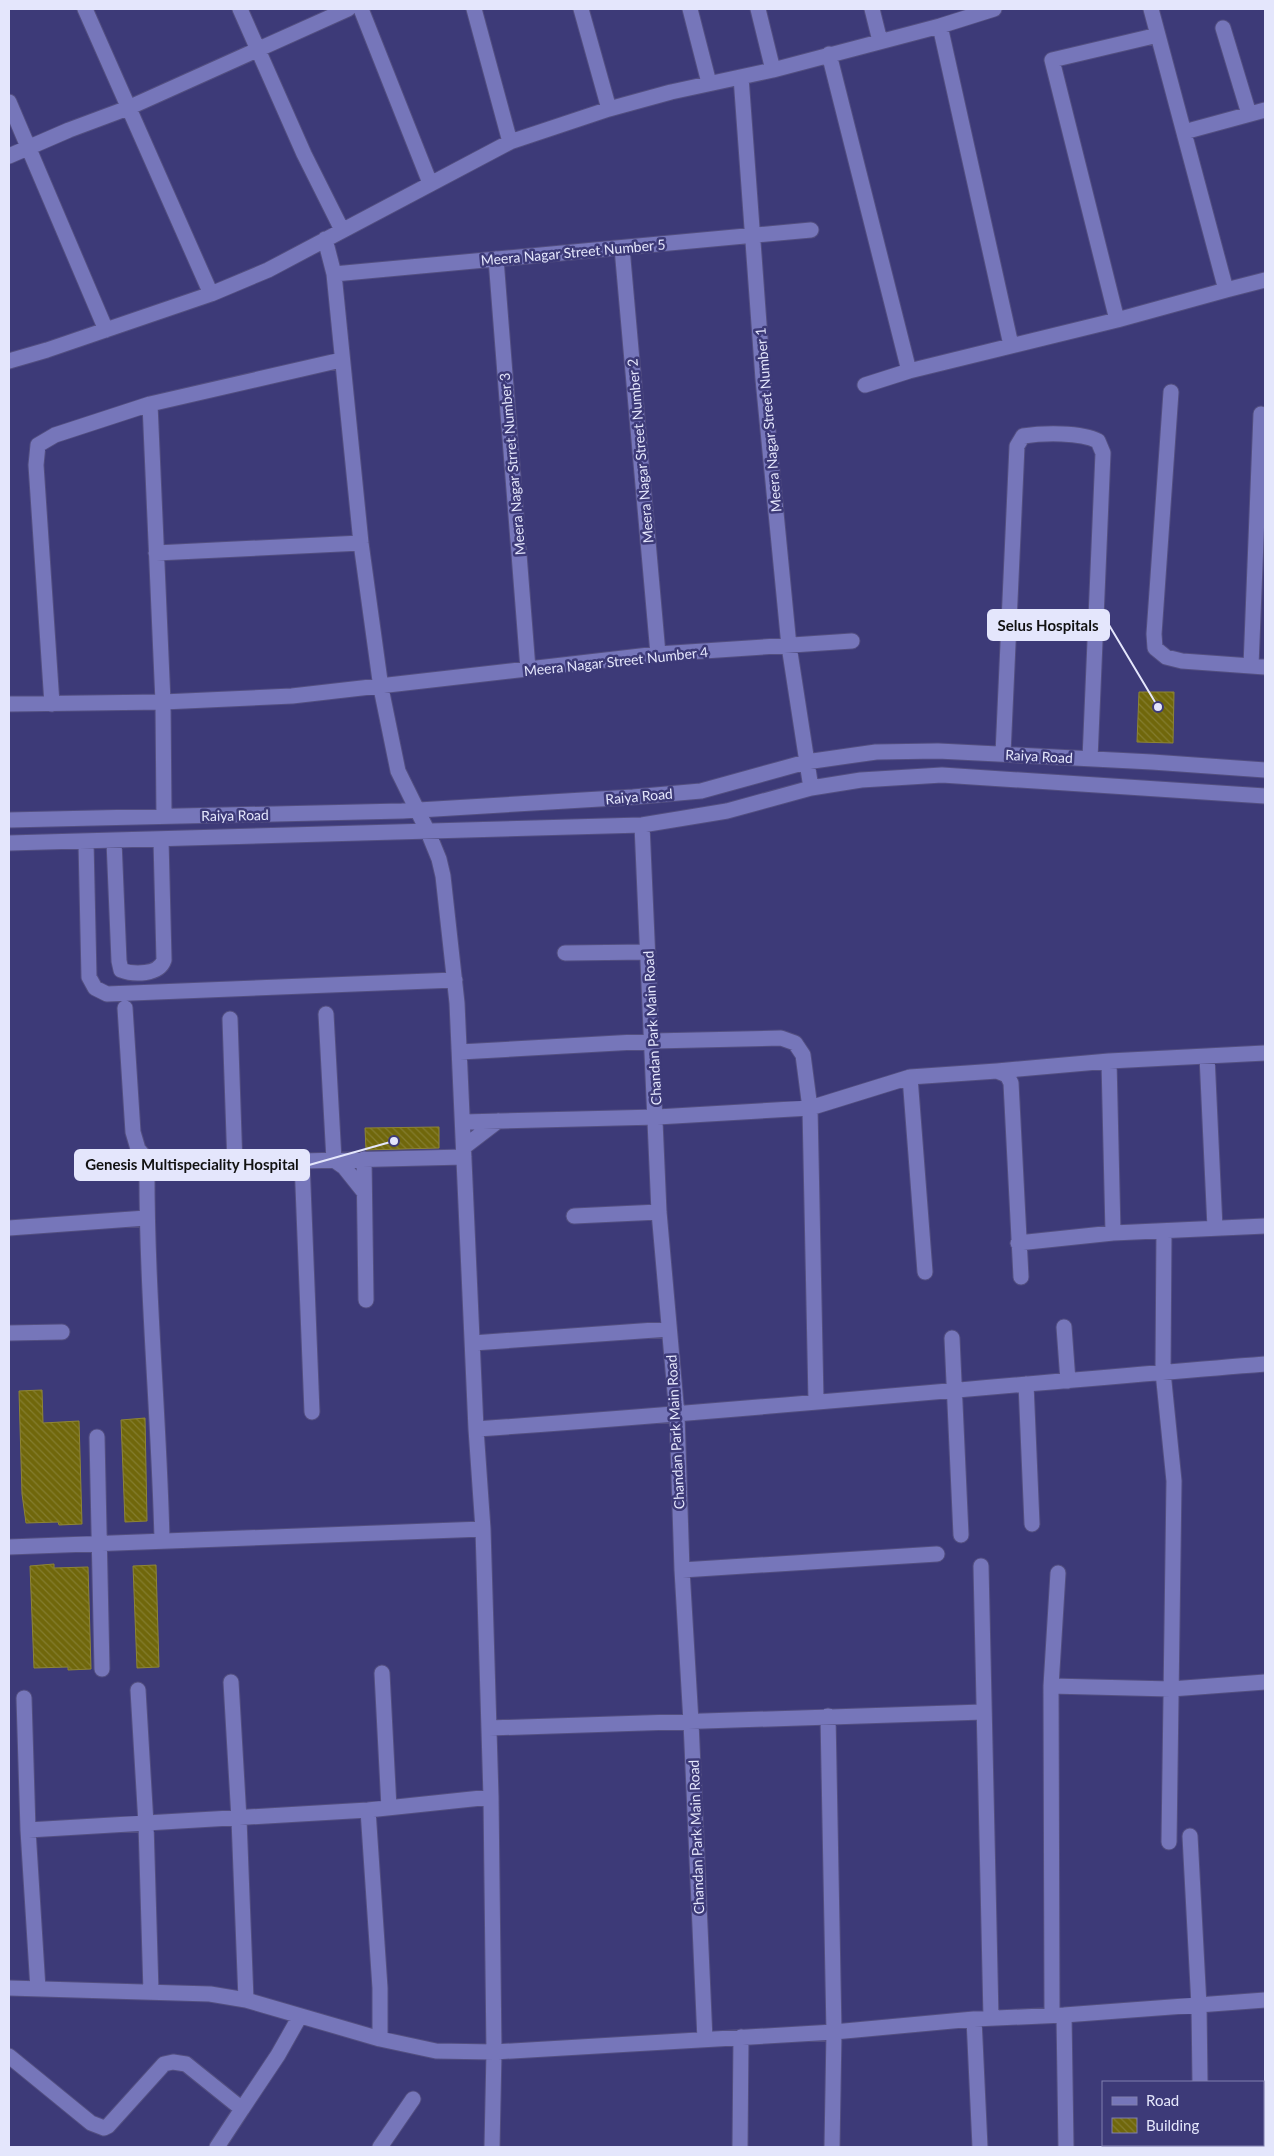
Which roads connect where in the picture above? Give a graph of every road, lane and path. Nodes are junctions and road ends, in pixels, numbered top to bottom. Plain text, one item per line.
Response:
1 (85, 9) edge
2 (240, 9) edge
3 (348, 9) edge
4 (361, 9) edge
5 (474, 9) edge
6 (582, 9) edge
7 (690, 9) edge
8 (758, 9) edge
9 (872, 9) edge
10 (994, 9) edge
11 (1151, 9) edge
12 (978, 12) edge
13 (940, 26) junction
14 (1223, 28) dead end
15 (1158, 35) junction
16 (880, 41) junction
17 (256, 50) junction
18 (829, 54) junction
19 (773, 70) junction
20 (741, 77) junction
21 (709, 82) junction
22 (9, 102) edge
23 (128, 108) junction
24 (609, 110) junction
25 (1265, 110) edge
26 (1249, 114) junction
27 (1184, 132) junction
28 (510, 142) junction
29 (28, 148) junction
30 (9, 156) edge
31 (430, 183) junction
32 (342, 230) junction
33 (811, 230) dead end
34 (752, 235) junction
35 (325, 239) junction
36 (622, 248) junction
37 (496, 259) junction
38 (334, 274) junction
39 (1265, 280) edge
40 (1226, 290) junction
41 (210, 294) junction
42 (1117, 320) junction
43 (106, 330) junction
44 (1011, 345) junction
45 (341, 360) junction
46 (9, 361) edge
47 (909, 371) junction
48 (865, 385) dead end
49 (1171, 392) dead end
50 (150, 404) junction
51 (1261, 414) dead end
52 (361, 543) junction
53 (156, 553) junction
54 (852, 641) dead end
55 (789, 646) junction
56 (658, 654) junction
57 (1258, 666) edge
58 (528, 669) junction
59 (381, 688) junction
60 (163, 702) junction
61 (9, 704) edge
62 (52, 704) junction
63 (1003, 754) junction
64 (1090, 758) junction
65 (806, 762) junction
66 (1265, 770) edge
67 (811, 788) junction
68 (1265, 796) edge
69 (417, 810) junction
70 (164, 816) junction
71 (9, 820) edge
72 (642, 825) junction
73 (428, 832) junction
74 (161, 840) junction
75 (114, 841) junction
76 (86, 842) junction
77 (9, 844) edge
78 (648, 952) junction
79 (565, 953) dead end
80 (455, 980) junction
81 (126, 1008) dead end
82 (326, 1014) dead end
83 (230, 1019) dead end
84 (653, 1041) junction
85 (460, 1052) junction
86 (1265, 1053) edge
87 (1208, 1056) junction
88 (1109, 1061) junction
89 (997, 1071) junction
90 (910, 1076) junction
91 (810, 1108) junction
92 (657, 1117) junction
93 (498, 1121) junction
94 (464, 1122) junction
95 (464, 1152) junction
96 (364, 1159) junction
97 (147, 1160) junction
98 (334, 1160) junction
99 (302, 1161) junction
100 (235, 1166) junction
101 (364, 1192) junction
102 (660, 1212) junction
103 (574, 1216) dead end
104 (146, 1218) junction
105 (1265, 1226) edge
106 (9, 1228) edge
107 (1215, 1228) junction
108 (1164, 1231) junction
109 (1113, 1233) junction
110 (1018, 1244) junction
111 (925, 1272) dead end
112 (1021, 1277) dead end
113 (366, 1300) dead end
114 (1064, 1327) dead end
115 (670, 1329) junction
116 (62, 1332) dead end
117 (9, 1333) edge
118 (952, 1338) dead end
119 (473, 1343) junction
120 (1265, 1364) edge
121 (1163, 1372) junction
122 (1068, 1381) junction
123 (1026, 1384) junction
124 (954, 1390) junction
125 (816, 1401) junction
126 (312, 1412) dead end
127 (677, 1415) junction
128 (476, 1429) junction
129 (97, 1437) dead end
130 (1032, 1524) dead end
131 (483, 1529) junction
132 (961, 1535) dead end
133 (162, 1540) junction
134 (100, 1542) junction
135 (9, 1547) edge
136 (937, 1554) dead end
137 (981, 1566) dead end
138 (682, 1570) junction
139 (1058, 1573) dead end
140 (102, 1669) dead end
141 (382, 1673) dead end
142 (231, 1682) dead end
143 (1265, 1682) edge
144 (1051, 1686) junction
145 (1171, 1689) junction
146 (138, 1690) dead end
147 (24, 1698) dead end
148 (983, 1712) junction
149 (828, 1716) junction
150 (691, 1722) junction
151 (488, 1728) junction
152 (491, 1797) junction
153 (389, 1808) junction
154 (368, 1810) junction
155 (239, 1819) junction
156 (146, 1824) junction
157 (28, 1830) junction
158 (1190, 1836) dead end
159 (1169, 1842) dead end
160 (9, 1988) edge
161 (38, 1989) junction
162 (151, 1992) junction
163 (246, 2000) junction
164 (1265, 2000) edge
165 (1200, 2006) junction
166 (1058, 2015) junction
167 (300, 2016) junction
168 (974, 2018) junction
169 (991, 2018) junction
170 (834, 2032) junction
171 (741, 2037) junction
172 (380, 2039) junction
173 (705, 2040) junction
174 (494, 2052) junction
175 (9, 2056) edge
176 (1200, 2081) edge
177 (413, 2099) dead end
178 (242, 2109) junction
179 (217, 2147) edge
180 (380, 2147) edge
181 (492, 2147) edge
182 (740, 2147) edge
183 (832, 2147) edge
184 (980, 2147) edge
185 (1066, 2147) edge

1 - 23 street
2 - 17 street
3 - 17 street
4 - 31 street
5 - 28 street
6 - 24 street
7 - 21 street
8 - 19 street
9 - 16 street
10 - 12 street
11 - 15 street
12 - 13 street
13 - 16 street
13 - 44 street
14 - 26 street
15 - 27 street
15 - 42 street
16 - 18 street
17 - 23 street
17 - 32 street
18 - 19 street
18 - 47 street
19 - 20 street
20 - 21 street
20 - 34 street, Meera Nagar Street Number 1
21 - 24 street
22 - 29 street
23 - 29 street
23 - 41 street
24 - 28 street
25 - 26 street
26 - 27 street
27 - 40 street
28 - 31 street
29 - 30 street
29 - 43 street
31 - 32 street
32 - 35 street
33 - 34 street, Meera Nagar Street Number 5
34 - 36 street, Meera Nagar Street Number 5
34 - 55 street, Meera Nagar Street Number 1
35 - 38 street
35 - 41 street
36 - 37 street, Meera Nagar Street Number 5
36 - 56 street, Meera Nagar Street Number 2
37 - 38 street, Meera Nagar Street Number 5
37 - 58 street, Meera Nagar Strret Number 3
38 - 45 street
39 - 40 street
40 - 42 street
41 - 43 street
42 - 44 street
43 - 46 street
44 - 47 street
45 - 50 street
45 - 52 street
47 - 48 street
49 - 57 street
50 - 53 street
50 - 62 street
51 - 57 street
52 - 53 street
52 - 59 street
53 - 60 street
54 - 55 street, Meera Nagar Street Number 4
55 - 56 street, Meera Nagar Street Number 4
55 - 65 street, Meera Nagar Street Number 1
56 - 58 street, Meera Nagar Street Number 4
58 - 59 street, Meera Nagar Street Number 4
59 - 60 street, Meera Nagar Street Number 4
59 - 69 street
60 - 62 street, Meera Nagar Street Number 4
60 - 70 street
61 - 62 street, Meera Nagar Street Number 4
63 - 64 street, Raiya Road
63 - 64 street
63 - 65 street, Raiya Road
64 - 66 street, Raiya Road
65 - 67 street, Meera Nagar Street Number 1
65 - 69 street, Raiya Road
67 - 68 street, Raiya Road
67 - 72 street, Raiya Road
69 - 70 street, Raiya Road
69 - 73 street
70 - 71 street, Raiya Road
72 - 73 street, Raiya Road
72 - 78 street, Chandan Park Main Road
73 - 74 street, Raiya Road
73 - 80 street
74 - 75 street, Raiya Road
74 - 75 street
75 - 76 street, Raiya Road
76 - 77 street, Raiya Road
76 - 80 street
78 - 79 street
78 - 84 street, Chandan Park Main Road
80 - 85 street
81 - 97 street
82 - 98 street
83 - 100 street
84 - 85 street
84 - 91 street
84 - 92 street, Chandan Park Main Road
85 - 94 street
86 - 87 street
87 - 88 street
87 - 107 street
88 - 89 street
88 - 109 street
89 - 90 street
89 - 110 street
90 - 91 street
90 - 111 street
91 - 92 street
91 - 125 street
92 - 93 street
92 - 102 street, Chandan Park Main Road
93 - 94 street
93 - 95 street
94 - 95 street
95 - 96 street
95 - 119 street
96 - 98 street
96 - 101 street
97 - 100 street
97 - 104 street
98 - 99 street
98 - 101 street
99 - 100 street
99 - 126 street
101 - 113 street
102 - 103 street
102 - 115 street, Chandan Park Main Road
104 - 106 street
104 - 133 street
105 - 107 street
107 - 108 street
108 - 109 street
108 - 121 street
109 - 110 street
110 - 112 street
114 - 122 street
115 - 119 street
115 - 127 street, Chandan Park Main Road
116 - 117 street
118 - 124 street
119 - 128 street
120 - 121 street
121 - 122 street
121 - 145 street
122 - 123 street
123 - 124 street
123 - 130 street
124 - 125 street
124 - 132 street
125 - 127 street
127 - 128 street
127 - 138 street, Chandan Park Main Road
128 - 131 street
129 - 134 street
131 - 133 street
131 - 151 street
133 - 134 street
134 - 135 street
134 - 140 street
136 - 138 street
137 - 148 street
138 - 150 street, Chandan Park Main Road
139 - 144 street
141 - 153 street
142 - 155 street
143 - 145 street
144 - 145 street
144 - 166 street
145 - 159 street
146 - 156 street
147 - 157 street
148 - 149 street
148 - 169 street
149 - 150 street
149 - 170 street
150 - 151 street
150 - 173 street, Chandan Park Main Road
151 - 152 street
152 - 153 street
152 - 174 street
153 - 154 street
154 - 155 street
154 - 172 street
155 - 156 street
155 - 163 street
156 - 157 street
156 - 162 street
157 - 161 street
158 - 165 street
160 - 161 street
161 - 162 street
162 - 163 street
163 - 167 street
164 - 165 street
165 - 166 street
165 - 176 street
166 - 169 street
166 - 185 street
167 - 172 street
167 - 178 street
168 - 169 street
168 - 170 street
168 - 184 street
170 - 171 street
170 - 183 street
171 - 173 street
171 - 182 street
172 - 174 street
173 - 174 street
174 - 181 street
175 - 178 street
177 - 180 street
178 - 179 street

